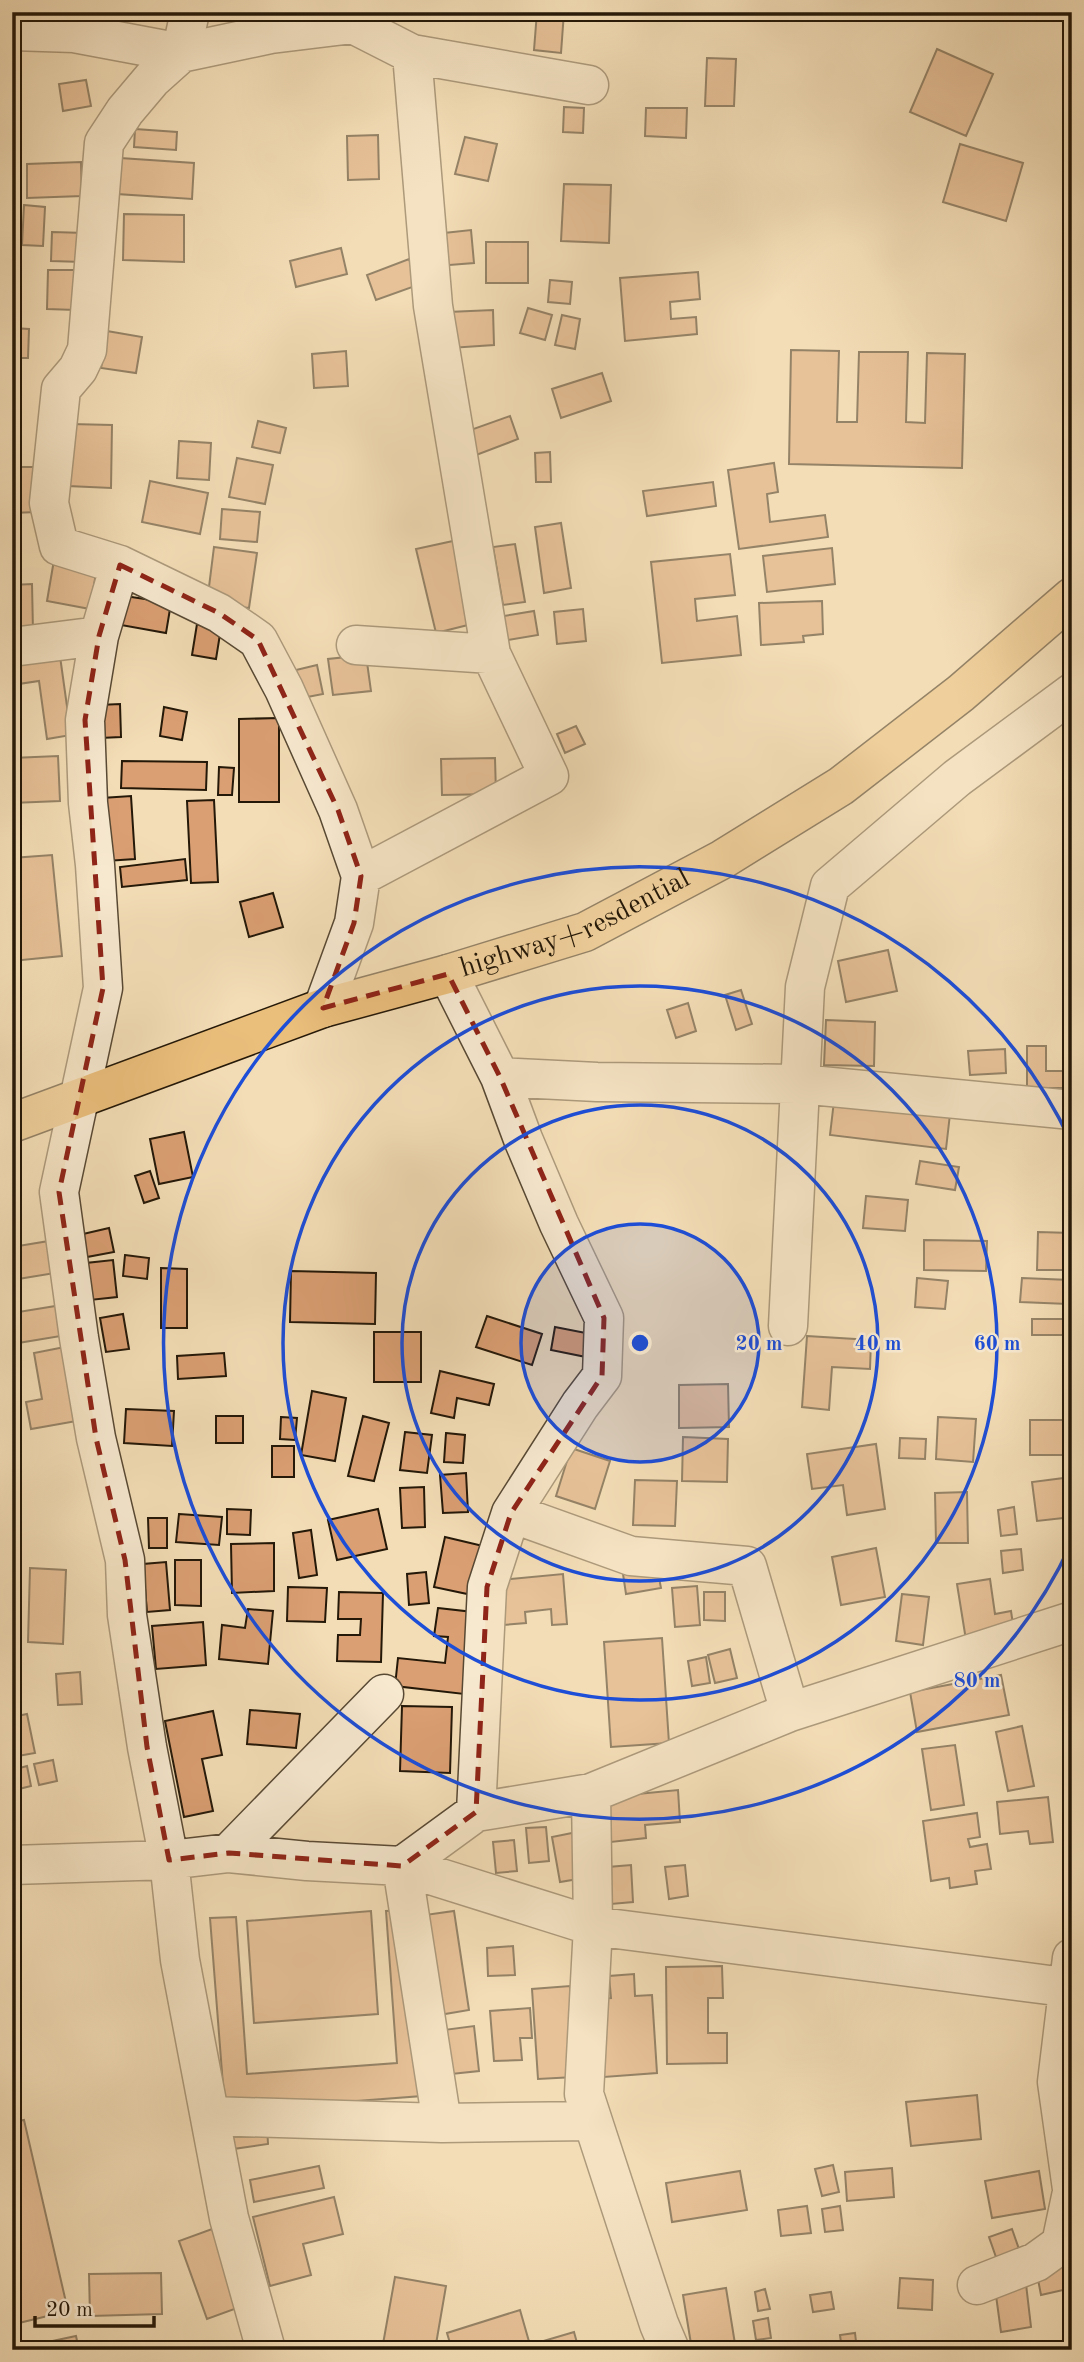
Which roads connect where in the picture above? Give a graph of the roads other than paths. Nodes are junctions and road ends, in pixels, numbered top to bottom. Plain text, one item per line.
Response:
1 (190, 12) edge
2 (12, 31) edge
3 (181, 53) junction
4 (412, 54) junction
5 (589, 85) dead end
6 (120, 565) junction
7 (1072, 597) edge
8 (99, 636) junction
9 (356, 645) dead end
10 (12, 647) edge
11 (491, 654) junction
12 (1072, 693) edge
13 (361, 876) junction
14 (448, 974) junction
15 (323, 1008) junction
16 (500, 1077) junction
17 (800, 1084) junction
18 (78, 1098) junction
19 (1072, 1110) edge
20 (12, 1123) edge
21 (788, 1326) dead end
22 (511, 1513) junction
23 (1072, 1621) edge
24 (384, 1694) dead end
25 (790, 1712) junction
26 (591, 1793) junction
27 (476, 1812) junction
28 (229, 1853) junction
29 (169, 1860) junction
30 (12, 1865) edge
31 (402, 1866) junction
32 (593, 1926) junction
33 (1071, 1978) edge
34 (210, 2116) junction
35 (592, 2121) junction
36 (442, 2123) junction
37 (1072, 2190) edge
38 (977, 2285) dead end
39 (266, 2350) edge
40 (670, 2350) edge

1 - 3 street
2 - 3 street
3 - 4 street
3 - 6 street
4 - 5 street
4 - 11 street
6 - 8 street
6 - 13 street
7 - 14 highway, highway+resdential
8 - 10 street
8 - 18 street
9 - 11 street
11 - 13 street
12 - 17 street
13 - 15 street
14 - 15 highway, highway+resdential
14 - 16 street
15 - 18 highway, highway+resdential
16 - 17 street
16 - 22 street
17 - 19 street
17 - 21 street
18 - 20 highway, highway+resdential
18 - 29 street
22 - 25 street
22 - 27 street
23 - 25 street
24 - 28 street
25 - 26 street
26 - 27 street
26 - 32 street
27 - 31 street
28 - 29 street
28 - 31 street
29 - 30 street
29 - 34 street
31 - 32 street
31 - 36 street
32 - 33 street
32 - 35 street
33 - 37 street
34 - 36 street
34 - 39 street
35 - 36 street
35 - 40 street
37 - 38 street

